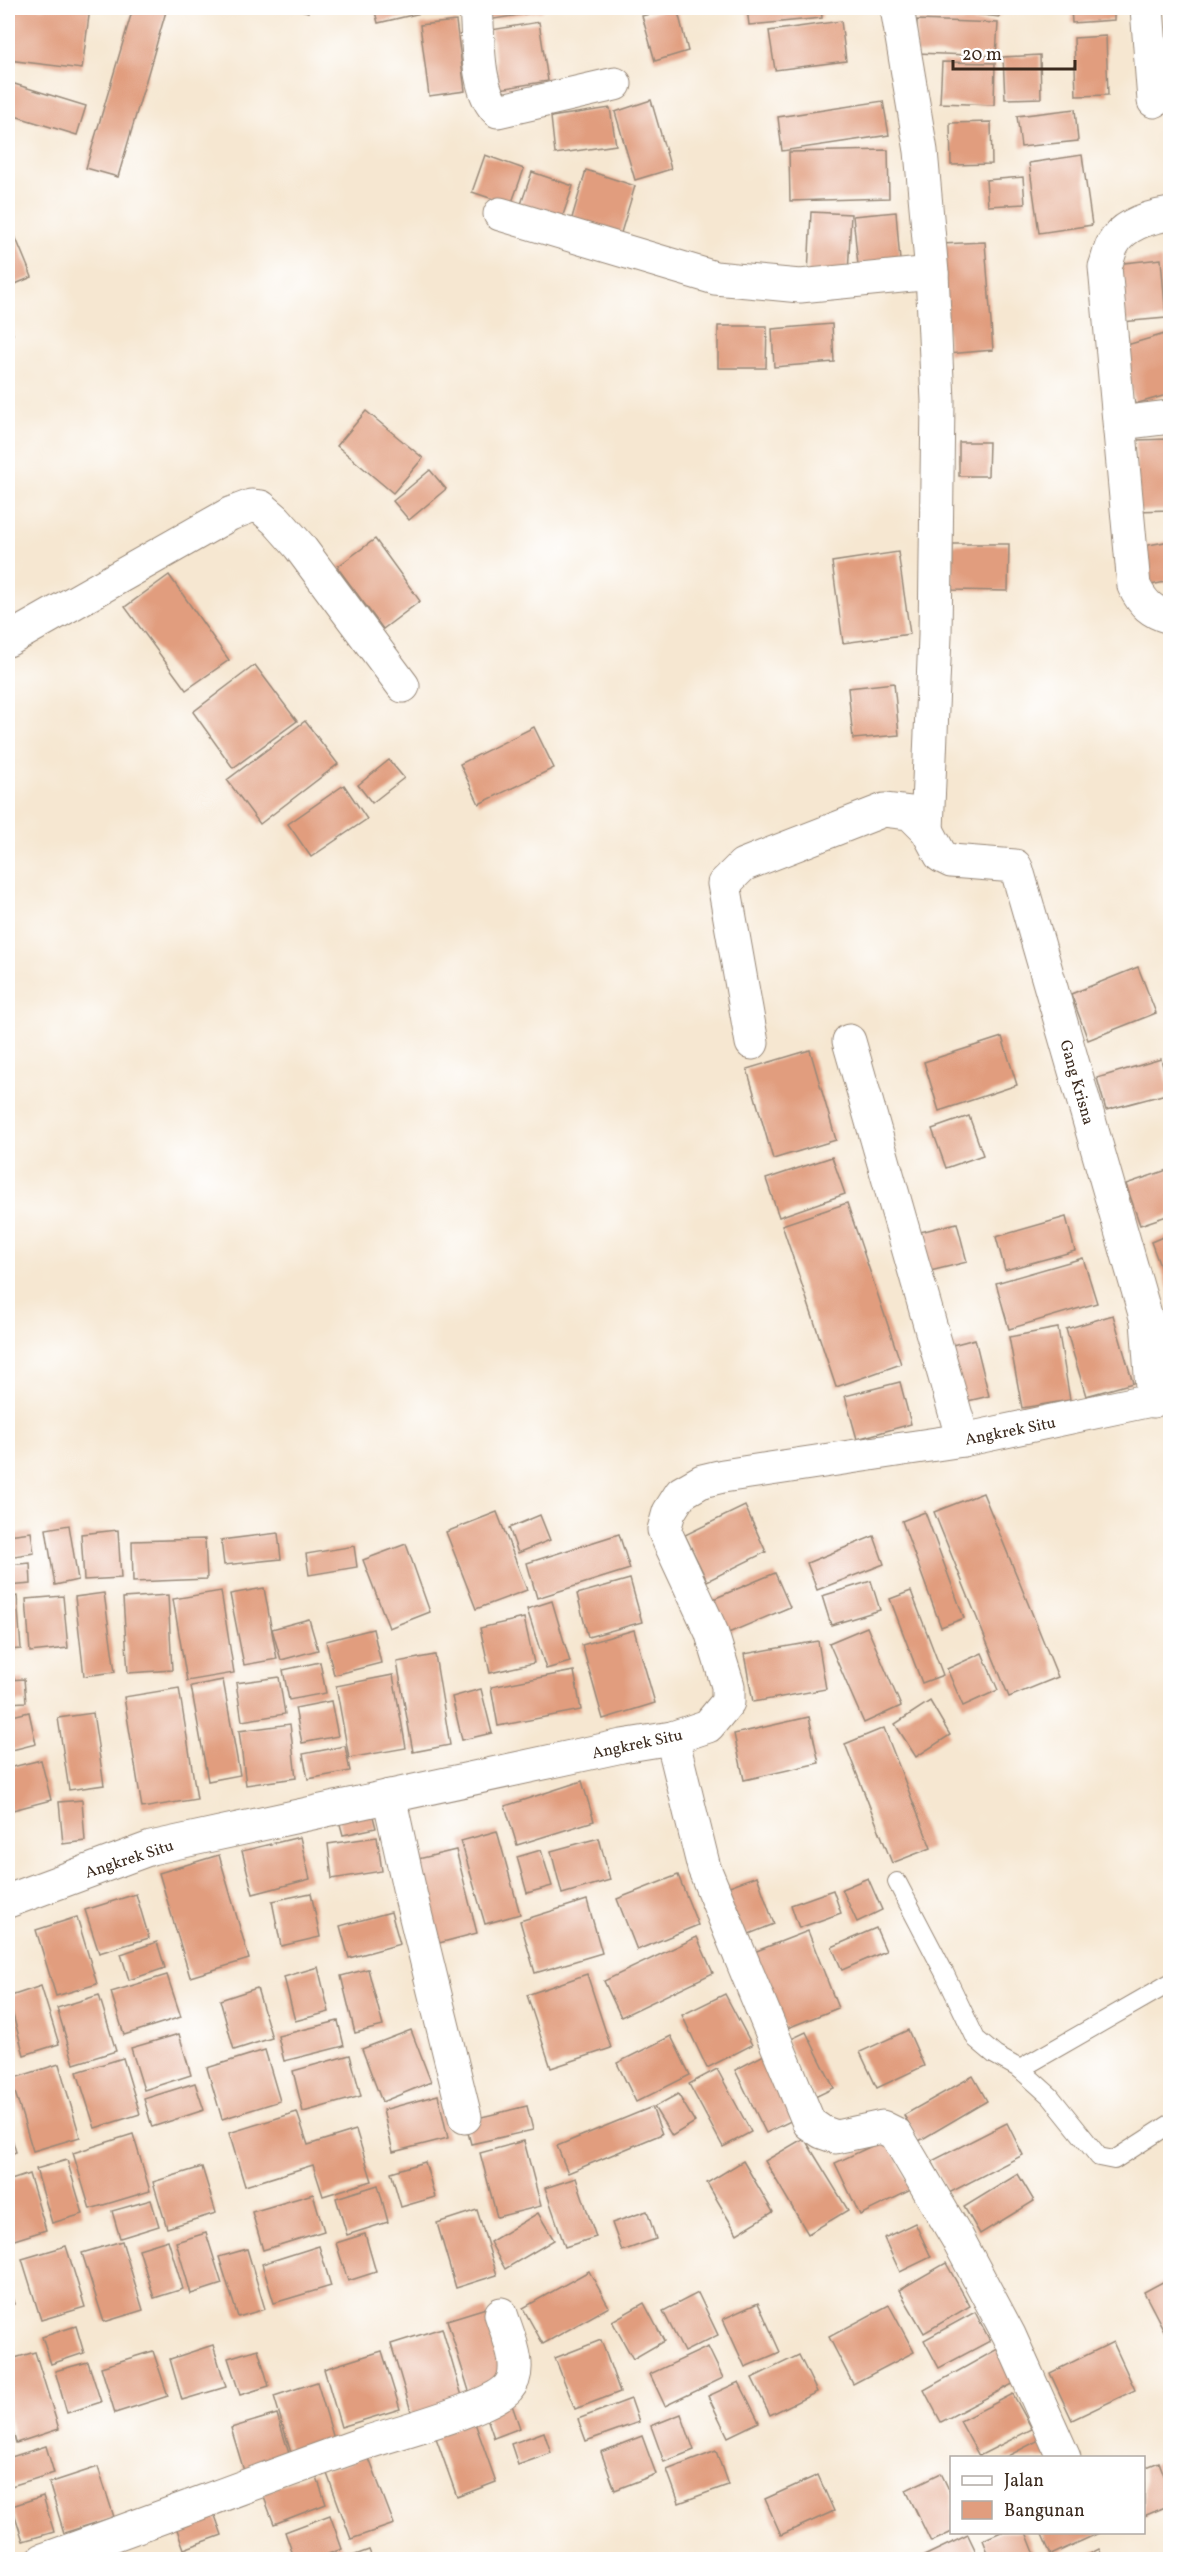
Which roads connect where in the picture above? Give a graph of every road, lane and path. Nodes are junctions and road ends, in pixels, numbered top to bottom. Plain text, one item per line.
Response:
1 (476, 8) edge
2 (897, 8) edge
3 (1147, 8) edge
4 (615, 84) dead end
5 (1154, 101) dead end
6 (500, 214) dead end
7 (1170, 214) edge
8 (932, 273) junction
9 (1170, 417) edge
10 (1120, 423) junction
11 (1170, 617) edge
12 (8, 640) edge
13 (403, 686) dead end
14 (927, 830) junction
15 (849, 1041) dead end
16 (752, 1043) dead end
17 (1162, 1399) edge
18 (963, 1440) junction
19 (672, 1738) junction
20 (389, 1797) junction
21 (897, 1882) dead end
22 (8, 1901) edge
23 (1170, 1983) edge
24 (1020, 2069) junction
25 (465, 2117) dead end
26 (1170, 2124) edge
27 (501, 2314) dead end
28 (1064, 2456) edge
29 (43, 2559) edge

1 - 4 street
2 - 8 street
3 - 5 street
6 - 8 street
7 - 10 street
8 - 14 street
9 - 10 street
10 - 11 street
12 - 13 street
14 - 16 street
14 - 17 street, Gang Krisna
15 - 18 street
17 - 18 street, Angkrek Situ
18 - 19 street, Angkrek Situ
19 - 20 street, Angkrek Situ
19 - 28 street
20 - 22 street, Angkrek Situ
20 - 25 street
21 - 24 lane
23 - 24 lane
24 - 26 lane
27 - 29 street

